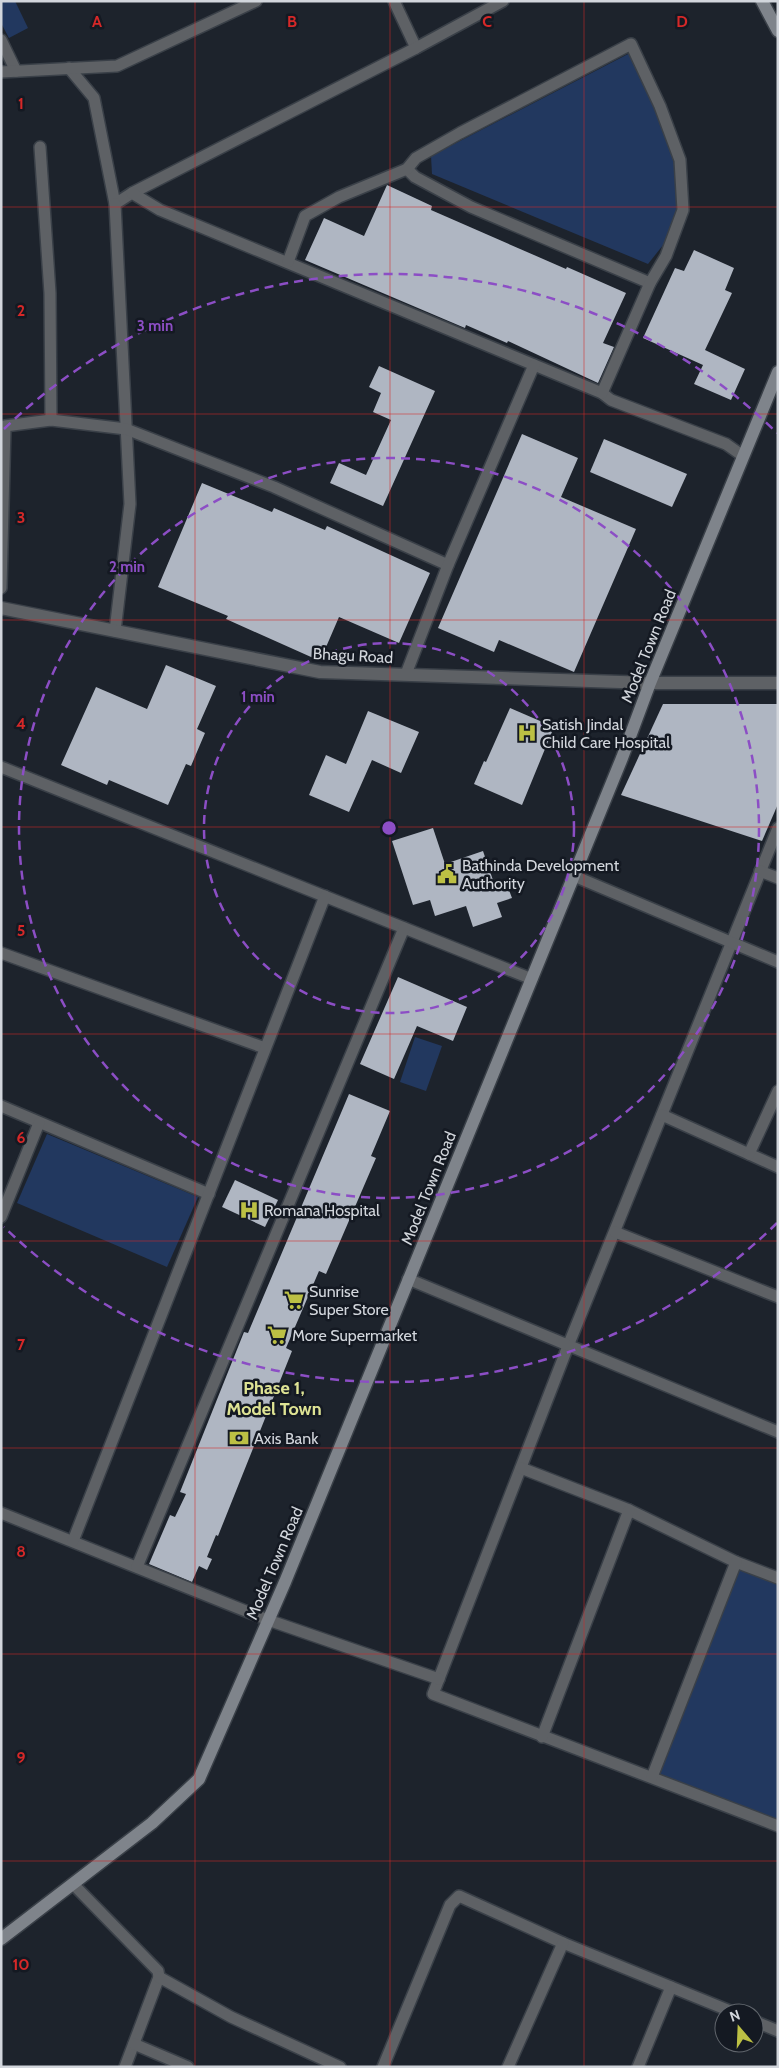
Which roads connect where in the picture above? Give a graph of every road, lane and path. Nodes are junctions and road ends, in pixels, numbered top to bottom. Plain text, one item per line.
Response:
1 (256, 1) edge
2 (394, 1) edge
3 (503, 1) edge
4 (762, 1) edge
5 (778, 31) edge
6 (1, 40) edge
7 (416, 48) junction
8 (69, 68) junction
9 (16, 71) junction
10 (1, 72) edge
11 (40, 147) dead end
12 (407, 169) junction
13 (132, 193) junction
14 (115, 204) junction
15 (288, 262) junction
16 (650, 283) junction
17 (534, 365) junction
18 (778, 372) edge
19 (602, 393) junction
20 (51, 420) junction
21 (126, 429) junction
22 (743, 456) junction
23 (448, 565) junction
24 (1, 588) edge
25 (1, 608) edge
26 (115, 631) junction
27 (406, 674) junction
28 (650, 683) junction
29 (778, 683) edge
30 (1, 767) edge
31 (778, 828) edge
32 (760, 871) junction
33 (574, 876) junction
34 (778, 878) edge
35 (325, 896) junction
36 (404, 928) junction
37 (731, 943) junction
38 (1, 953) edge
39 (778, 962) edge
40 (532, 979) junction
41 (265, 1048) junction
42 (778, 1091) edge
43 (1, 1106) edge
44 (662, 1115) junction
45 (39, 1123) junction
46 (749, 1154) junction
47 (778, 1167) edge
48 (209, 1194) junction
49 (1, 1217) edge
50 (615, 1232) junction
51 (408, 1279) junction
52 (778, 1297) edge
53 (568, 1346) junction
54 (778, 1432) edge
55 (521, 1468) junction
56 (629, 1510) junction
57 (1, 1513) edge
58 (73, 1541) junction
59 (736, 1562) junction
60 (137, 1567) junction
61 (778, 1578) edge
62 (268, 1620) junction
63 (439, 1679) junction
64 (542, 1737) junction
65 (652, 1777) junction
66 (778, 1826) edge
67 (73, 1884) junction
68 (1, 1939) edge
69 (563, 1943) junction
70 (159, 1977) junction
71 (671, 1987) junction
72 (714, 2004) edge
73 (764, 2025) edge
74 (778, 2030) edge
75 (134, 2044) junction
76 (125, 2067) edge
77 (188, 2067) edge
78 (340, 2067) edge
79 (383, 2067) edge
80 (508, 2067) edge
81 (638, 2067) edge

1 - 8 street
2 - 7 street
3 - 7 street
4 - 5 main road
6 - 9 street
7 - 13 street
8 - 9 street
8 - 14 street
9 - 10 street
11 - 20 street
12 - 15 street
12 - 16 street
12 - 16 street
13 - 14 street
13 - 15 street
14 - 21 street
15 - 17 street
16 - 19 street
17 - 19 street
17 - 23 street
18 - 22 main road, Model Town Road
19 - 22 street
20 - 21 street
20 - 24 street
21 - 23 street
21 - 26 street
22 - 28 main road, Model Town Road
23 - 27 street
25 - 26 street, Bhagu Road
26 - 27 street, Bhagu Road
27 - 28 street, Bhagu Road
28 - 29 street, Bhagu Road
28 - 33 main road, Model Town Road
30 - 35 street
31 - 32 street
32 - 34 street
32 - 37 street
33 - 37 street
33 - 40 main road, Model Town Road
35 - 36 street
35 - 41 street
36 - 40 street
36 - 60 street
37 - 39 street
37 - 44 street
38 - 41 street
40 - 51 main road, Model Town Road
41 - 48 street
42 - 46 street
43 - 45 street
44 - 46 street
44 - 50 street
45 - 48 street
45 - 49 street
46 - 47 street
48 - 58 street
50 - 52 street
50 - 53 street
51 - 53 street
51 - 62 main road, Model Town Road
53 - 54 street
53 - 55 street
55 - 56 street
55 - 63 street
56 - 59 street
56 - 64 street
57 - 58 street
58 - 60 street
59 - 61 street
59 - 65 street
60 - 62 street
62 - 63 street
62 - 67 main road, Model Town Road
63 - 64 street
64 - 65 street
65 - 66 street
67 - 68 main road, Model Town Road
67 - 70 street
69 - 71 street
69 - 79 street
69 - 80 street
70 - 75 street
70 - 78 street
71 - 72 street
71 - 81 street
73 - 74 street
75 - 76 street
75 - 77 street

